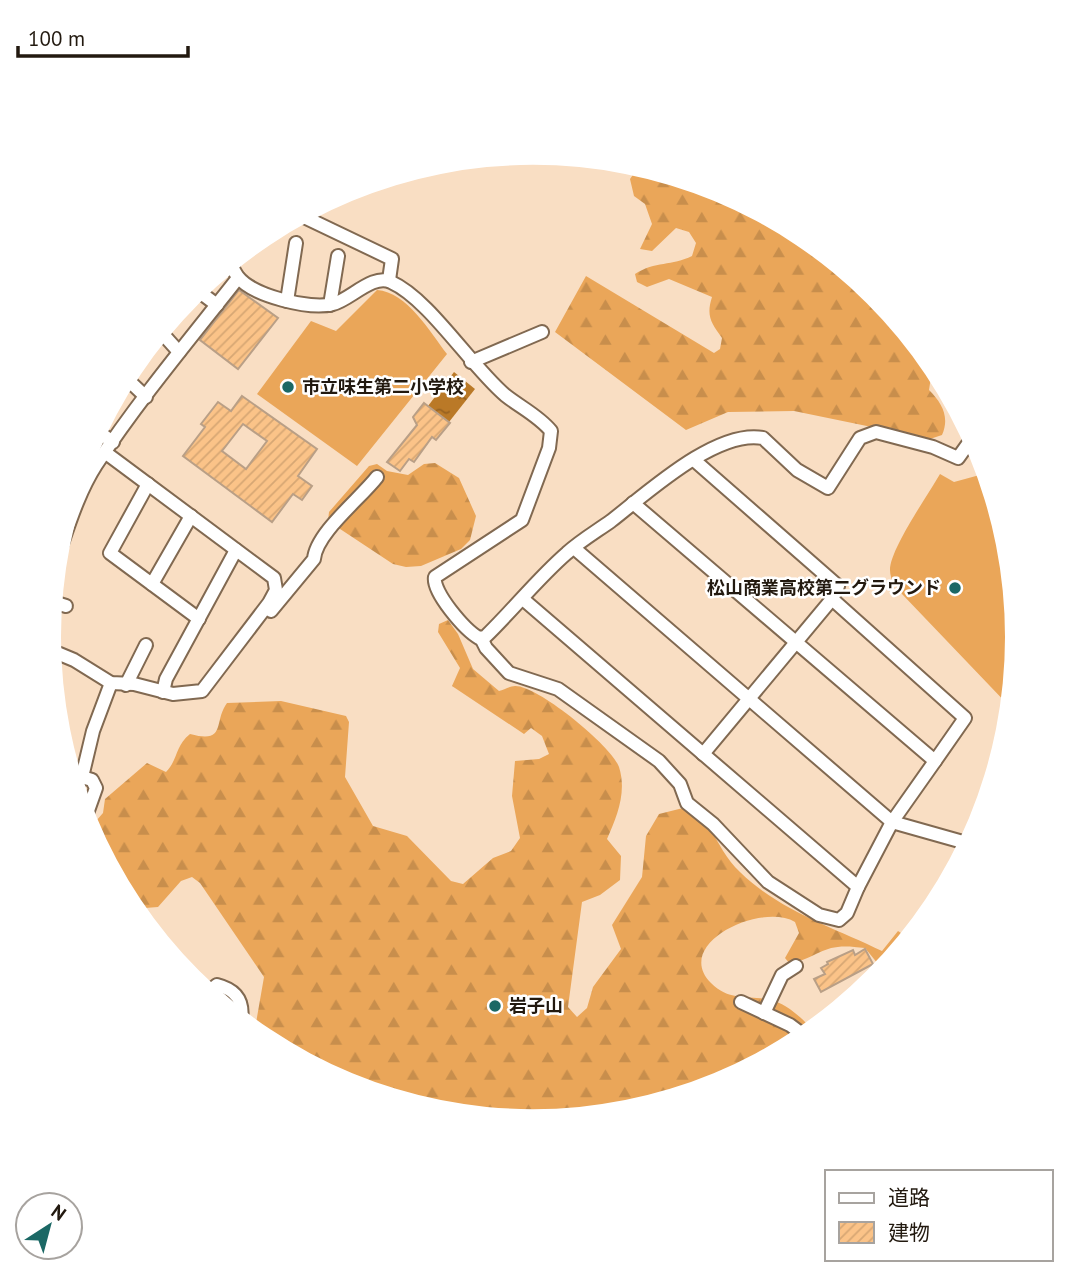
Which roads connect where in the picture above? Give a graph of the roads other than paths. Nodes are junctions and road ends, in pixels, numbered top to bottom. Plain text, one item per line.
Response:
1 (312, 221) edge
2 (296, 243) dead end
3 (338, 256) dead end
4 (235, 272) edge
5 (238, 278) junction
6 (389, 281) junction
7 (207, 297) edge
8 (287, 301) junction
9 (217, 305) junction
10 (330, 305) junction
11 (542, 332) dead end
12 (168, 339) edge
13 (179, 352) junction
14 (471, 362) junction
15 (134, 386) edge
16 (146, 397) junction
17 (104, 441) edge
18 (109, 447) junction
19 (966, 447) edge
20 (694, 460) junction
21 (377, 477) dead end
22 (148, 484) junction
23 (86, 485) edge
24 (634, 503) junction
25 (191, 516) junction
26 (574, 548) junction
27 (236, 550) junction
28 (152, 584) junction
29 (832, 599) junction
30 (524, 600) junction
31 (62, 605) edge
32 (66, 606) dead end
33 (199, 619) junction
34 (254, 622) junction
35 (481, 638) junction
36 (796, 641) junction
37 (145, 645) dead end
38 (62, 655) edge
39 (111, 683) junction
40 (126, 685) junction
41 (163, 692) junction
42 (749, 697) junction
43 (703, 754) junction
44 (934, 761) junction
45 (82, 776) edge
46 (82, 777) edge
47 (91, 802) edge
48 (892, 822) junction
49 (959, 841) edge
50 (858, 887) junction
51 (796, 966) dead end
52 (215, 986) edge
53 (741, 1002) dead end
54 (242, 1009) edge
55 (764, 1013) junction
56 (795, 1031) edge

1 - 6 street
2 - 8 street
3 - 10 street
4 - 5 street
5 - 8 street
5 - 9 street
6 - 10 street
6 - 14 street
7 - 9 street
8 - 10 street
9 - 13 street
11 - 14 street
12 - 13 street
13 - 16 street
14 - 35 street
15 - 16 street
16 - 18 street
17 - 18 street
18 - 22 street
18 - 23 street
19 - 20 street
20 - 24 street
20 - 29 street
21 - 34 street
22 - 25 street
22 - 28 street
24 - 26 street
24 - 36 street
25 - 27 street
25 - 28 street
26 - 30 street
26 - 42 street
27 - 33 street
27 - 34 street
28 - 33 street
29 - 36 street
29 - 44 street
30 - 35 street
30 - 43 street
31 - 32 street
33 - 41 street
34 - 41 street
35 - 50 street
36 - 42 street
36 - 44 street
37 - 40 street
38 - 39 street
39 - 40 street
39 - 45 street
40 - 41 street
42 - 43 street
42 - 48 street
43 - 50 street
44 - 48 street
46 - 47 street
48 - 49 street
48 - 50 street
51 - 55 street
52 - 54 street
53 - 55 street
55 - 56 street

